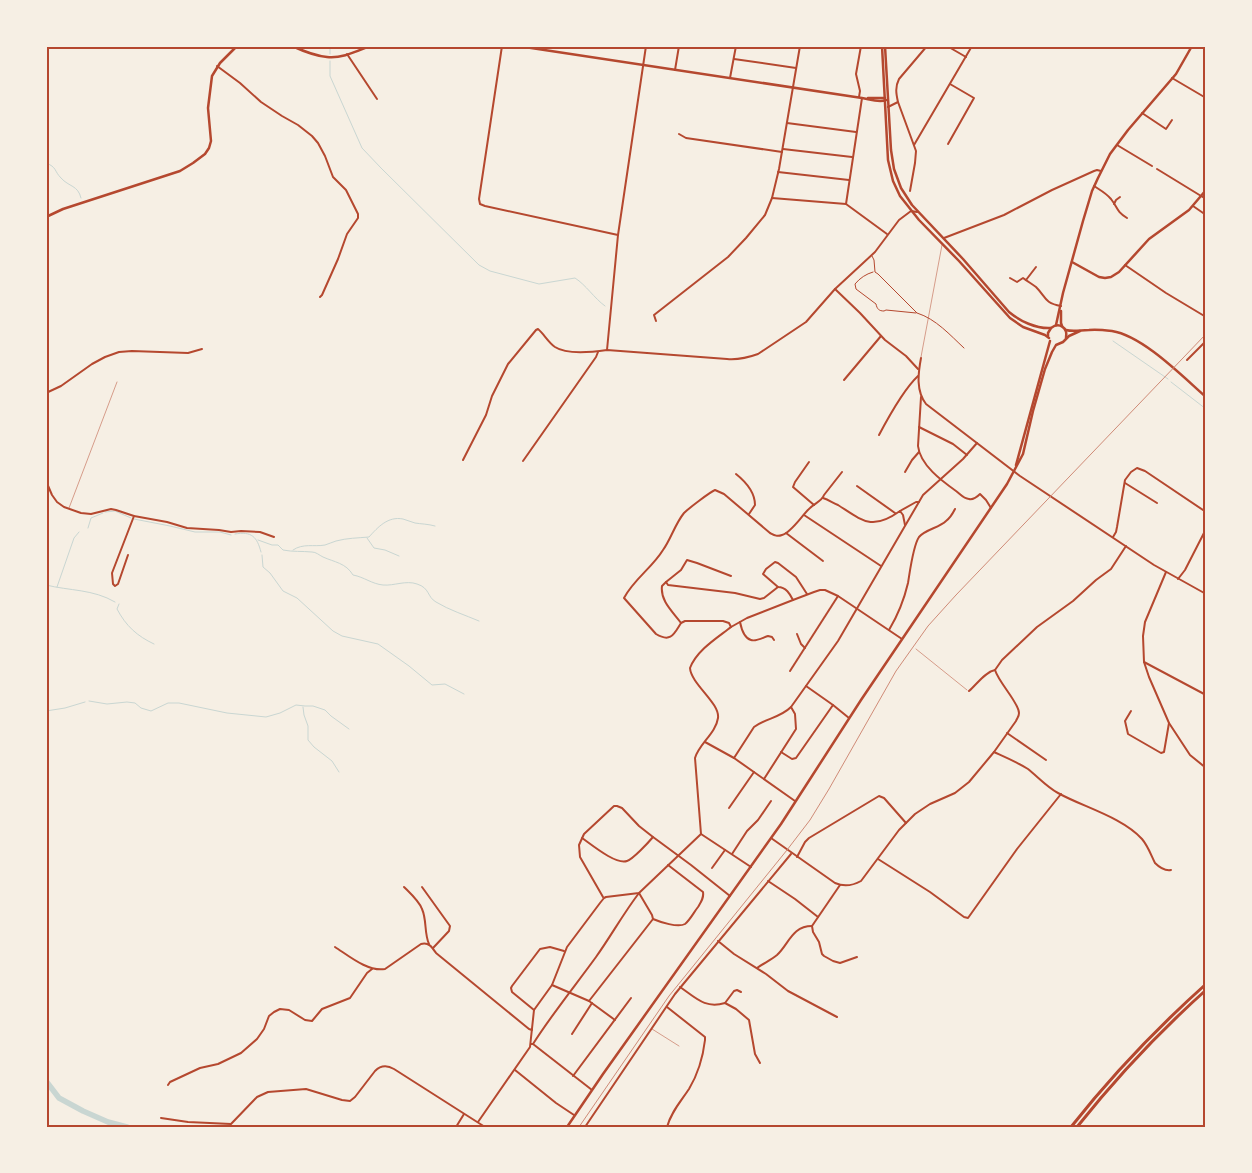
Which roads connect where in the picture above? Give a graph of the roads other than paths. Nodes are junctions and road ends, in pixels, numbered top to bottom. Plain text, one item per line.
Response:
1 (237, 46) edge
2 (292, 46) edge
3 (370, 46) edge
4 (502, 46) edge
5 (518, 46) edge
6 (646, 46) edge
7 (679, 46) edge
8 (736, 46) edge
9 (800, 46) edge
10 (860, 46) edge
11 (883, 46) edge
12 (927, 46) edge
13 (947, 46) edge
14 (972, 46) edge
15 (1192, 46) edge
16 (347, 54) junction
17 (966, 57) junction
18 (734, 59) junction
19 (643, 65) junction
20 (217, 66) junction
21 (797, 68) junction
22 (675, 70) junction
23 (730, 78) junction
24 (1172, 78) junction
25 (950, 84) junction
26 (793, 88) junction
27 (860, 98) junction
28 (1206, 98) edge
29 (377, 99) dead end
30 (885, 100) junction
31 (898, 102) junction
32 (888, 107) junction
33 (1142, 113) junction
34 (1172, 120) dead end
35 (787, 123) junction
36 (856, 132) junction
37 (679, 134) dead end
38 (948, 144) dead end
39 (1117, 144) junction
40 (914, 145) junction
41 (782, 151) junction
42 (852, 157) junction
43 (1152, 166) dead end
44 (1157, 169) dead end
45 (1101, 171) junction
46 (778, 172) junction
47 (849, 180) junction
48 (1094, 186) junction
49 (1206, 190) edge
50 (910, 191) dead end
51 (1201, 196) junction
52 (1120, 197) dead end
53 (772, 198) junction
54 (1206, 199) edge
55 (846, 204) junction
56 (1114, 204) junction
57 (1193, 206) junction
58 (911, 210) junction
59 (920, 214) junction
60 (1206, 215) edge
61 (46, 217) edge
62 (1127, 218) dead end
63 (887, 234) junction
64 (618, 235) junction
65 (944, 238) junction
66 (942, 243) junction
67 (871, 256) junction
68 (1072, 262) junction
69 (1125, 264) junction
70 (1036, 267) dead end
71 (875, 272) junction
72 (1010, 278) dead end
73 (1026, 280) junction
74 (835, 289) junction
75 (320, 297) dead end
76 (1061, 307) junction
77 (917, 313) junction
78 (1206, 317) edge
79 (928, 318) junction
80 (656, 321) dead end
81 (1056, 325) junction
82 (1062, 326) junction
83 (1051, 328) junction
84 (1066, 330) junction
85 (1080, 331) junction
86 (881, 336) junction
87 (1049, 339) junction
88 (1066, 339) junction
89 (1206, 341) edge
90 (1058, 344) junction
91 (964, 348) dead end
92 (202, 349) dead end
93 (607, 350) junction
94 (598, 352) junction
95 (921, 358) joint
96 (1187, 360) dead end
97 (919, 369) junction
98 (918, 376) junction
99 (844, 380) dead end
100 (117, 382) dead end
101 (46, 394) edge
102 (921, 397) junction
103 (1206, 397) edge
104 (919, 427) junction
105 (878, 435) dead end
106 (977, 443) junction
107 (919, 452) junction
108 (967, 455) junction
109 (463, 460) dead end
110 (523, 460) dead end
111 (809, 462) dead end
112 (842, 472) dead end
113 (905, 472) dead end
114 (1014, 472) junction
115 (736, 474) dead end
116 (940, 479) junction
117 (46, 481) edge
118 (1124, 483) junction
119 (857, 486) dead end
120 (824, 498) junction
121 (919, 502) junction
122 (1157, 503) dead end
123 (814, 505) junction
124 (69, 508) junction
125 (991, 508) junction
126 (956, 509) dead end
127 (900, 511) junction
128 (1206, 512) edge
129 (749, 514) junction
130 (896, 514) junction
131 (803, 515) junction
132 (134, 516) junction
133 (906, 526) junction
134 (1206, 529) edge
135 (786, 532) junction
136 (1202, 536) junction
137 (274, 537) dead end
138 (1113, 537) junction
139 (1205, 538) edge
140 (1126, 546) junction
141 (128, 555) dead end
142 (822, 561) dead end
143 (881, 566) junction
144 (1166, 572) junction
145 (731, 576) dead end
146 (1178, 579) junction
147 (666, 582) junction
148 (778, 588) junction
149 (807, 594) junction
150 (1206, 594) edge
151 (838, 596) junction
152 (793, 600) junction
153 (856, 608) junction
154 (740, 622) junction
155 (681, 623) junction
156 (731, 627) junction
157 (889, 630) junction
158 (797, 634) dead end
159 (902, 639) junction
160 (774, 640) dead end
161 (805, 648) junction
162 (916, 649) dead end
163 (1144, 662) junction
164 (995, 670) junction
165 (790, 671) dead end
166 (806, 686) junction
167 (969, 691) joint
168 (1206, 695) edge
169 (833, 705) junction
170 (791, 707) junction
171 (1131, 711) dead end
172 (849, 718) junction
173 (1169, 723) junction
174 (1007, 733) junction
175 (705, 742) junction
176 (781, 752) junction
177 (994, 752) junction
178 (734, 758) junction
179 (1046, 760) dead end
180 (1206, 768) edge
181 (754, 772) junction
182 (764, 779) junction
183 (1060, 794) junction
184 (771, 801) dead end
185 (796, 802) junction
186 (729, 808) dead end
187 (906, 823) junction
188 (700, 834) junction
189 (653, 837) junction
190 (581, 838) junction
191 (771, 838) junction
192 (725, 850) junction
193 (792, 853) junction
194 (732, 854) junction
195 (678, 855) junction
196 (797, 857) junction
197 (878, 859) junction
198 (668, 865) junction
199 (751, 867) junction
200 (712, 868) dead end
201 (1171, 870) dead end
202 (768, 881) junction
203 (840, 885) junction
204 (404, 887) dead end
205 (422, 887) dead end
206 (639, 893) junction
207 (730, 896) junction
208 (604, 898) junction
209 (818, 917) junction
210 (653, 919) junction
211 (812, 926) junction
212 (718, 942) junction
213 (429, 944) junction
214 (335, 947) dead end
215 (433, 948) junction
216 (564, 951) junction
217 (857, 957) dead end
218 (757, 968) junction
219 (372, 969) junction
220 (1206, 984) edge
221 (552, 985) junction
222 (680, 987) junction
223 (1206, 990) edge
224 (741, 992) dead end
225 (569, 993) junction
226 (631, 998) dead end
227 (589, 1001) junction
228 (725, 1003) junction
229 (592, 1004) junction
230 (666, 1006) junction
231 (534, 1010) junction
232 (838, 1017) dead end
233 (614, 1020) junction
234 (651, 1028) junction
235 (532, 1030) junction
236 (572, 1034) dead end
237 (532, 1044) junction
238 (678, 1046) dead end
239 (760, 1063) dead end
240 (515, 1070) junction
241 (573, 1076) junction
242 (168, 1084) dead end
243 (592, 1090) junction
244 (464, 1114) junction
245 (574, 1116) junction
246 (160, 1118) dead end
247 (478, 1122) junction
248 (456, 1127) edge
249 (485, 1127) edge
250 (567, 1127) edge
251 (585, 1127) edge
252 (667, 1127) edge
253 (1071, 1127) edge
254 (1077, 1127) edge

1 - 20 main road
2 - 16 main road
3 - 16 main road
4 - 64 street
5 - 19 main road
6 - 19 street
7 - 22 street
8 - 18 street
9 - 21 street
10 - 27 street
11 - 30 main road
12 - 31 street
13 - 17 street
14 - 17 street
15 - 24 main road
16 - 29 street
17 - 25 street
18 - 21 street
18 - 23 street
19 - 22 main road
19 - 64 street
20 - 61 main road
20 - 75 street
21 - 26 street
22 - 23 main road
23 - 26 main road
24 - 28 street
24 - 33 main road
25 - 38 street
25 - 40 street
26 - 27 main road
26 - 35 street
27 - 30 main road
27 - 36 street
30 - 32 main road
30 - 58 main road
31 - 32 street
31 - 40 street
32 - 59 main road
33 - 34 street
33 - 39 main road
35 - 36 street
35 - 41 street
36 - 42 street
37 - 41 street
39 - 43 street
39 - 45 main road
40 - 50 street
41 - 42 street
41 - 46 street
42 - 47 street
44 - 51 street
45 - 48 main road
45 - 65 street
46 - 47 street
46 - 53 street
47 - 55 street
48 - 56 street
48 - 68 main road
49 - 51 main road
51 - 54 street
51 - 57 main road
52 - 56 street
53 - 55 street
53 - 80 street
55 - 63 street
56 - 62 street
57 - 60 street
57 - 69 main road
58 - 59 street
58 - 63 street
58 - 66 main road
59 - 65 main road
63 - 67 street
64 - 93 street
65 - 83 main road
66 - 79 lane
66 - 87 main road
67 - 71 street
67 - 74 street
68 - 69 main road
68 - 76 main road
69 - 78 street
70 - 73 street
71 - 77 street
71 - 77 street
72 - 73 street
73 - 76 street
74 - 86 street
74 - 93 street
76 - 81 main road
76 - 82 main road
77 - 79 street
79 - 91 street
79 - 95 lane
81 - 82 main road
81 - 83 main road
82 - 84 main road
83 - 87 main road
84 - 85 main road
84 - 88 main road
85 - 88 main road
85 - 103 main road
86 - 97 street
86 - 99 street
87 - 90 main road
87 - 114 main road
88 - 90 main road
89 - 96 street
90 - 114 main road
92 - 101 street
93 - 94 street
94 - 109 street
94 - 110 street
95 - 97 street
97 - 98 street
98 - 102 street
98 - 105 street
100 - 124 lane
102 - 104 street
102 - 106 street
104 - 107 street
104 - 108 street
106 - 108 street
106 - 114 street
107 - 113 street
107 - 116 street
108 - 116 street
111 - 123 street
112 - 120 street
114 - 125 main road
114 - 138 street
115 - 129 street
116 - 121 street
116 - 125 street
117 - 124 street
118 - 122 street
118 - 128 street
118 - 138 street
119 - 130 street
120 - 123 street
120 - 130 street
121 - 127 street
121 - 133 street
123 - 131 street
124 - 132 street
125 - 159 main road
126 - 157 street
127 - 130 street
127 - 133 street
129 - 135 street
129 - 155 street
131 - 135 street
131 - 143 street
132 - 137 street
132 - 141 street
133 - 143 street
134 - 136 street
135 - 142 street
136 - 139 street
136 - 146 street
138 - 140 street
140 - 144 street
140 - 164 street
143 - 153 street
144 - 146 street
144 - 163 street
145 - 147 street
146 - 150 street
147 - 148 street
147 - 155 street
148 - 149 street
148 - 152 street
149 - 151 street
149 - 152 street
151 - 153 street
151 - 161 street
152 - 154 street
153 - 157 street
153 - 166 street
154 - 156 street
154 - 160 street
155 - 156 street
156 - 175 street
157 - 159 street
158 - 161 street
159 - 172 main road
161 - 165 street
162 - 167 lane
163 - 168 street
163 - 173 street
164 - 167 street
164 - 174 street
166 - 169 street
166 - 170 street
169 - 172 street
169 - 176 street
170 - 176 street
170 - 178 street
171 - 173 street
172 - 185 main road
173 - 180 street
174 - 177 street
174 - 179 street
175 - 178 street
175 - 188 street
176 - 182 street
177 - 183 street
177 - 187 street
178 - 181 street
181 - 182 street
181 - 186 street
182 - 185 street
183 - 197 street
183 - 201 street
184 - 194 street
185 - 191 main road
187 - 196 street
187 - 197 street
188 - 192 street
188 - 195 street
189 - 190 street
189 - 190 street
189 - 195 street
190 - 208 street
191 - 193 street
191 - 199 main road
192 - 194 street
192 - 200 street
193 - 196 street
193 - 202 street
194 - 199 street
195 - 198 street
195 - 207 street
196 - 203 street
197 - 203 street
198 - 206 street
198 - 210 street
199 - 207 main road
202 - 209 street
202 - 212 street
203 - 209 street
204 - 213 street
205 - 215 street
206 - 208 street
206 - 210 street
206 - 225 street
207 - 243 main road
208 - 216 street
209 - 211 street
210 - 227 street
211 - 217 street
211 - 218 street
212 - 218 street
212 - 222 street
213 - 215 street
213 - 219 street
214 - 219 street
215 - 235 street
216 - 221 street
216 - 231 street
218 - 232 street
219 - 242 street
220 - 253 main road
221 - 225 street
221 - 231 street
222 - 228 street
222 - 230 street
223 - 254 main road
224 - 228 street
225 - 227 street
225 - 237 street
226 - 233 street
227 - 229 street
228 - 239 street
229 - 233 street
229 - 236 street
230 - 234 street
230 - 252 street
231 - 235 street
233 - 241 street
234 - 238 lane
234 - 251 street
235 - 237 street
237 - 240 street
237 - 241 street
240 - 245 street
240 - 247 street
241 - 243 street
243 - 245 main road
244 - 246 street
244 - 247 street
244 - 248 street
245 - 250 main road
247 - 249 street

